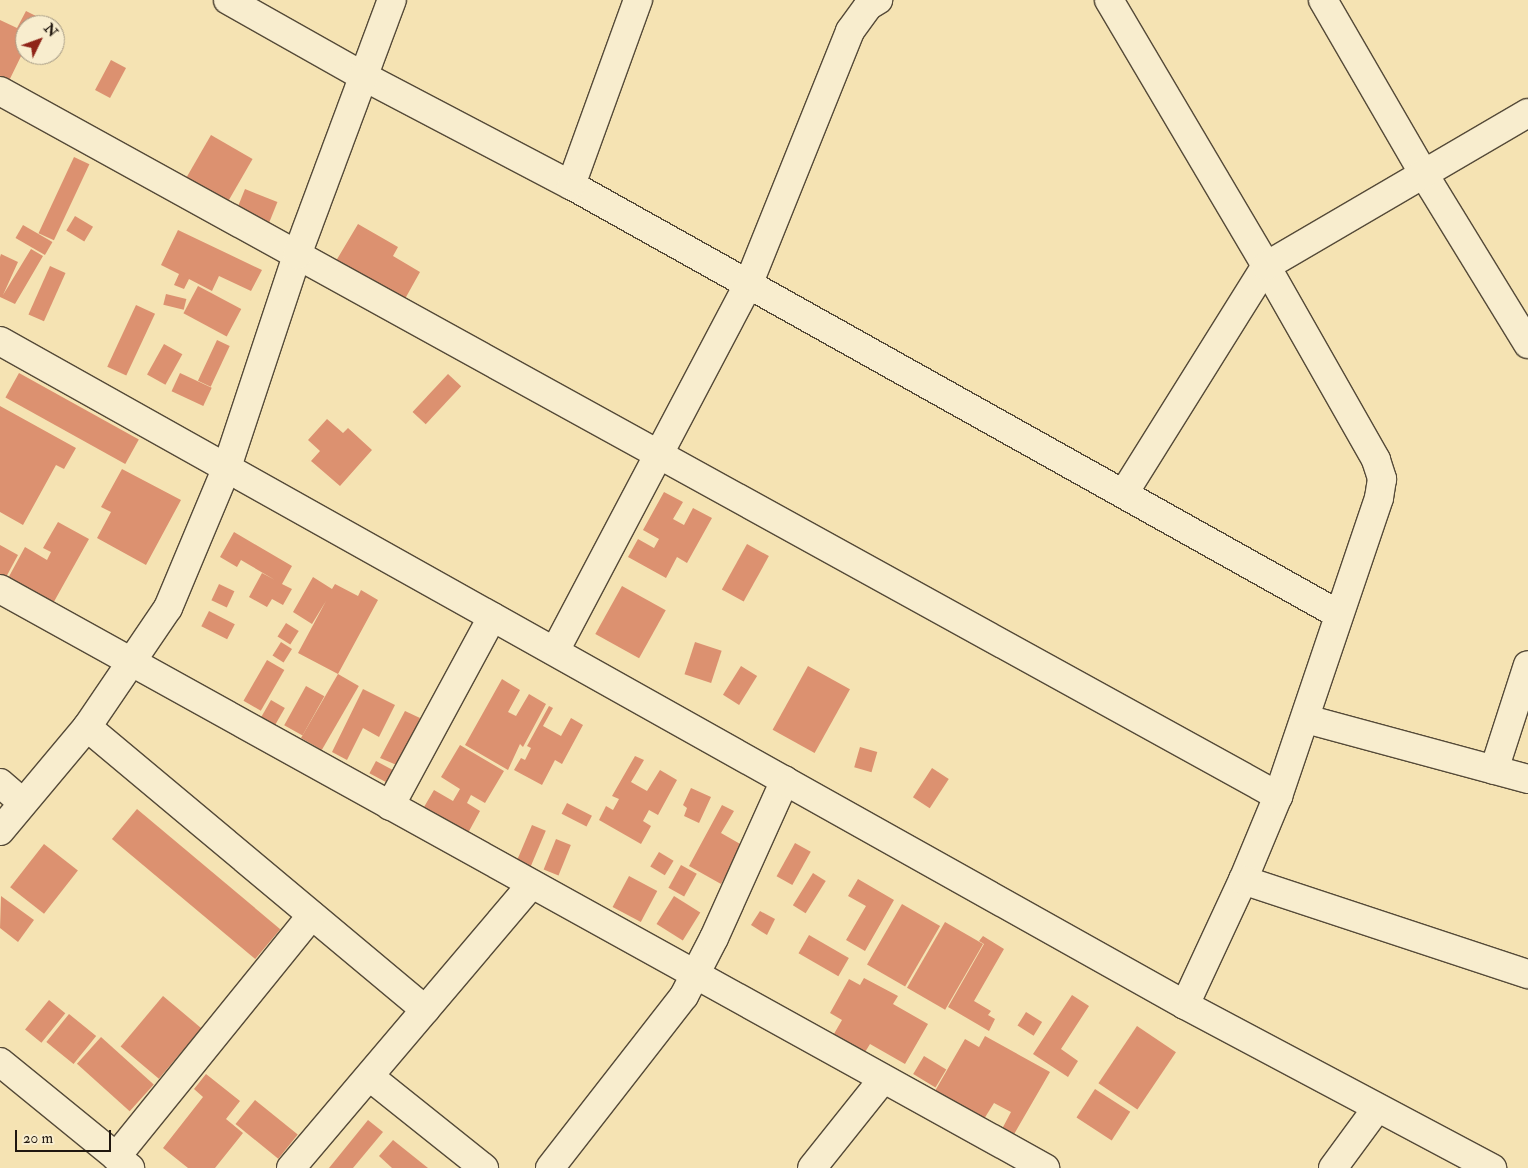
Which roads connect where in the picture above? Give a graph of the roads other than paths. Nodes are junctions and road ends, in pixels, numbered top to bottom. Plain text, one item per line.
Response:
1 (228, 0) edge
2 (392, 0) edge
3 (638, 0) edge
4 (878, 0) edge
5 (1109, 0) edge
6 (1323, 0) edge
7 (364, 76) junction
8 (0, 91) edge
9 (1528, 113) edge
10 (1425, 176) junction
11 (571, 185) junction
12 (297, 255) junction
13 (1266, 266) junction
14 (748, 286) junction
15 (0, 341) edge
16 (1528, 344) edge
17 (658, 453) junction
18 (227, 467) junction
19 (1124, 493) junction
20 (0, 589) edge
21 (1338, 614) junction
22 (492, 618) junction
23 (555, 651) junction
24 (133, 663) junction
25 (1528, 664) edge
26 (1306, 719) junction
27 (87, 727) junction
28 (1494, 770) junction
29 (785, 780) junction
30 (1528, 780) edge
31 (0, 783) edge
32 (1278, 796) junction
33 (23, 803) junction
34 (390, 806) junction
35 (0, 831) edge
36 (1243, 880) junction
37 (532, 884) junction
38 (312, 915) junction
39 (1528, 974) edge
40 (695, 975) junction
41 (1185, 1005) junction
42 (425, 1010) junction
43 (0, 1062) edge
44 (370, 1077) junction
45 (884, 1078) junction
46 (1377, 1108) junction
47 (123, 1162) edge
48 (291, 1168) edge
49 (484, 1168) edge
50 (550, 1168) edge
51 (812, 1168) edge
52 (1045, 1168) edge
53 (1333, 1168) edge
54 (1492, 1168) edge

1 - 7 street
2 - 7 street
3 - 11 street
4 - 14 street
5 - 13 street
6 - 10 street
7 - 11 street
7 - 12 street
8 - 12 street
9 - 10 street
10 - 13 street
10 - 16 street
11 - 14 street
12 - 17 street
12 - 18 street
13 - 19 street
13 - 21 street
14 - 17 street
14 - 19 street
15 - 18 street
17 - 23 street
17 - 32 street
18 - 22 street
18 - 24 street
19 - 21 street
20 - 24 street
21 - 26 street
22 - 23 street
22 - 34 street
23 - 29 street
24 - 27 street
24 - 34 street
25 - 28 street
26 - 28 street
26 - 32 street
27 - 33 street
27 - 38 street
28 - 30 street
29 - 40 street
29 - 41 street
31 - 33 street
32 - 36 street
33 - 35 street
34 - 37 street
36 - 39 street
36 - 41 street
37 - 40 street
37 - 42 street
38 - 42 street
38 - 47 street
40 - 45 street
40 - 50 street
41 - 46 street
42 - 44 street
43 - 47 street
44 - 48 street
44 - 49 street
45 - 51 street
45 - 52 street
46 - 53 street
46 - 54 street

